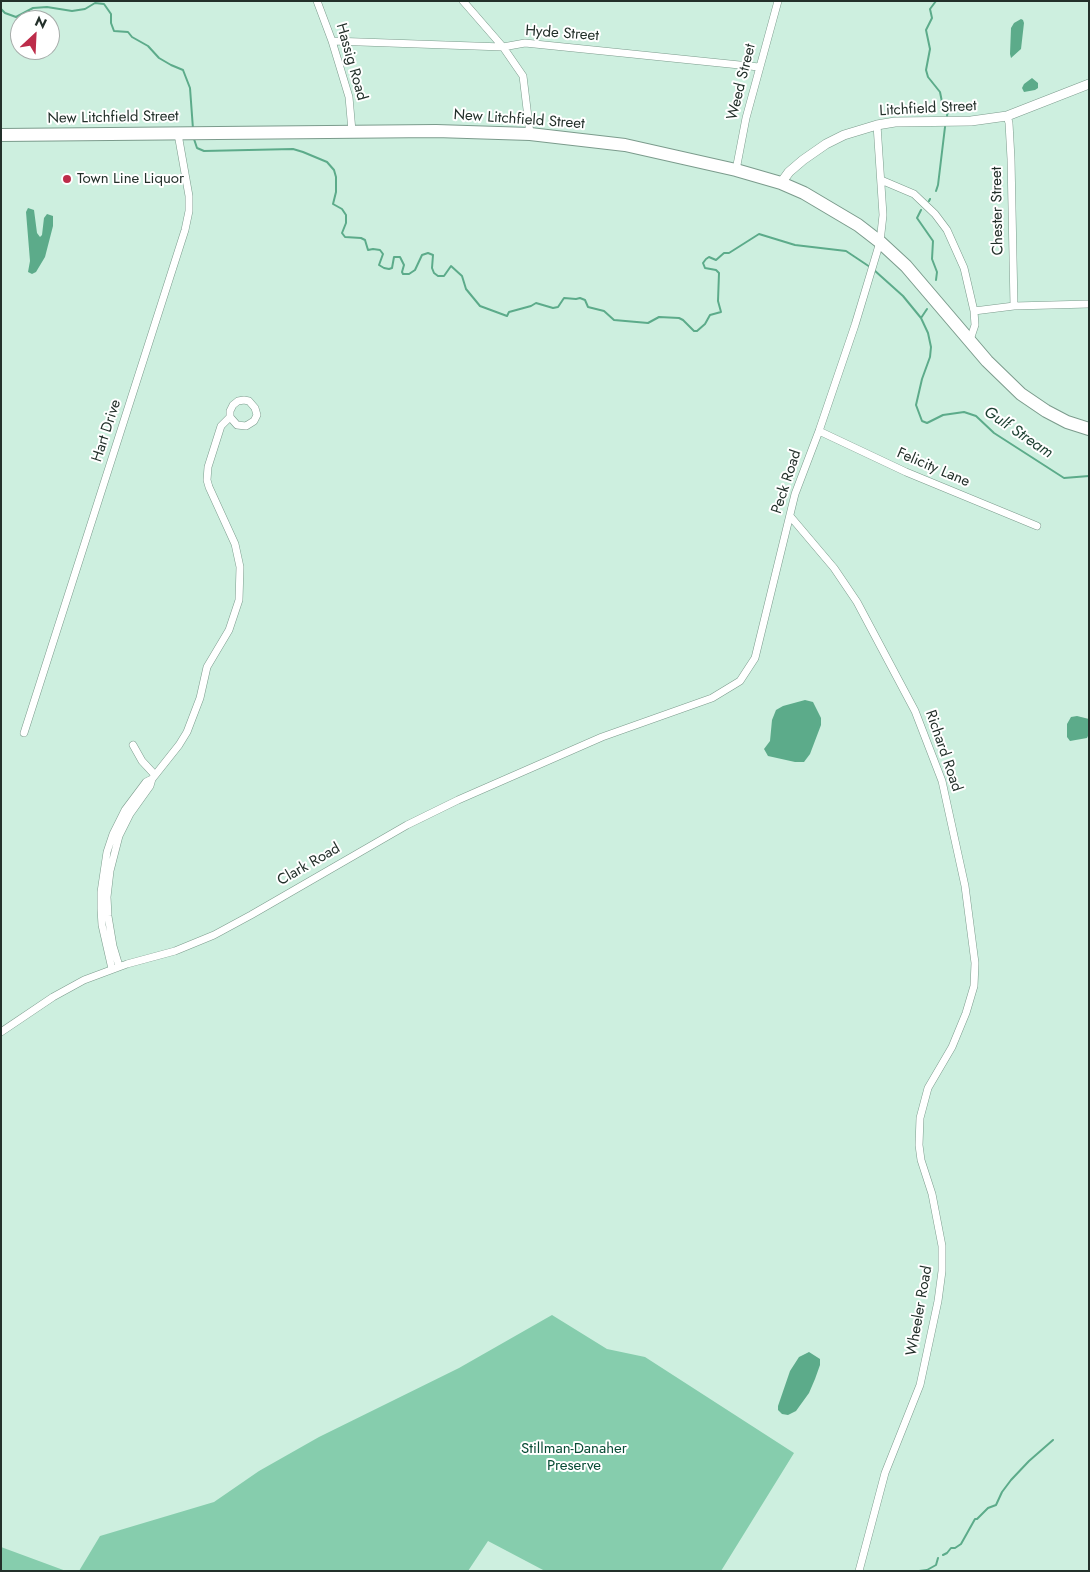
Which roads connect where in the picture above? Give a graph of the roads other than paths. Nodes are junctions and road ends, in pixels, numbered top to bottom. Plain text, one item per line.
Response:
1 (317, 1) edge
2 (463, 1) edge
3 (778, 1) edge
4 (332, 41) junction
5 (503, 47) junction
6 (759, 67) junction
7 (1089, 85) edge
8 (1007, 116) junction
9 (877, 125) junction
10 (352, 132) junction
11 (189, 133) junction
12 (530, 134) junction
13 (1, 135) edge
14 (736, 170) junction
15 (881, 180) junction
16 (781, 183) junction
17 (880, 242) junction
18 (1089, 304) edge
19 (1014, 306) junction
20 (974, 312) junction
21 (970, 340) junction
22 (230, 417) dead end
23 (1089, 429) edge
24 (819, 431) junction
25 (790, 516) junction
26 (1037, 526) dead end
27 (635, 725) joint
28 (24, 733) dead end
29 (133, 745) dead end
30 (154, 777) junction
31 (116, 968) junction
32 (960, 1028) joint
33 (1, 1032) edge
34 (859, 1571) edge

1 - 4 street, Hassig Road
2 - 5 street
3 - 6 street, Weed Street
4 - 5 street, Hyde Street
4 - 10 street, Hassig Road
5 - 6 street, Hyde Street
5 - 12 street
6 - 14 street, Weed Street
7 - 8 street, Litchfield Street
8 - 9 street, Litchfield Street
8 - 19 street, Chester Street
9 - 15 street, Peck Road
9 - 16 street, Litchfield Street
10 - 11 highway, New Litchfield Street
10 - 12 highway, New Litchfield Street
11 - 13 highway, New Litchfield Street
11 - 28 street, Hart Drive
12 - 14 highway, New Litchfield Street
14 - 16 highway, New Litchfield Street
15 - 17 street, Peck Road
15 - 20 street
16 - 17 highway, New Litchfield Street
17 - 21 highway, New Litchfield Street
17 - 24 street, Peck Road
18 - 19 street
19 - 20 street
20 - 21 street
21 - 23 highway, New Litchfield Street
22 - 30 street
24 - 25 street, Peck Road
24 - 26 street, Felicity Lane
25 - 27 street, Peck Road
25 - 32 street, Richard Road
27 - 31 street, Clark Road
29 - 30 street
30 - 31 street
31 - 33 street, Clark Road
32 - 34 street, Wheeler Road

